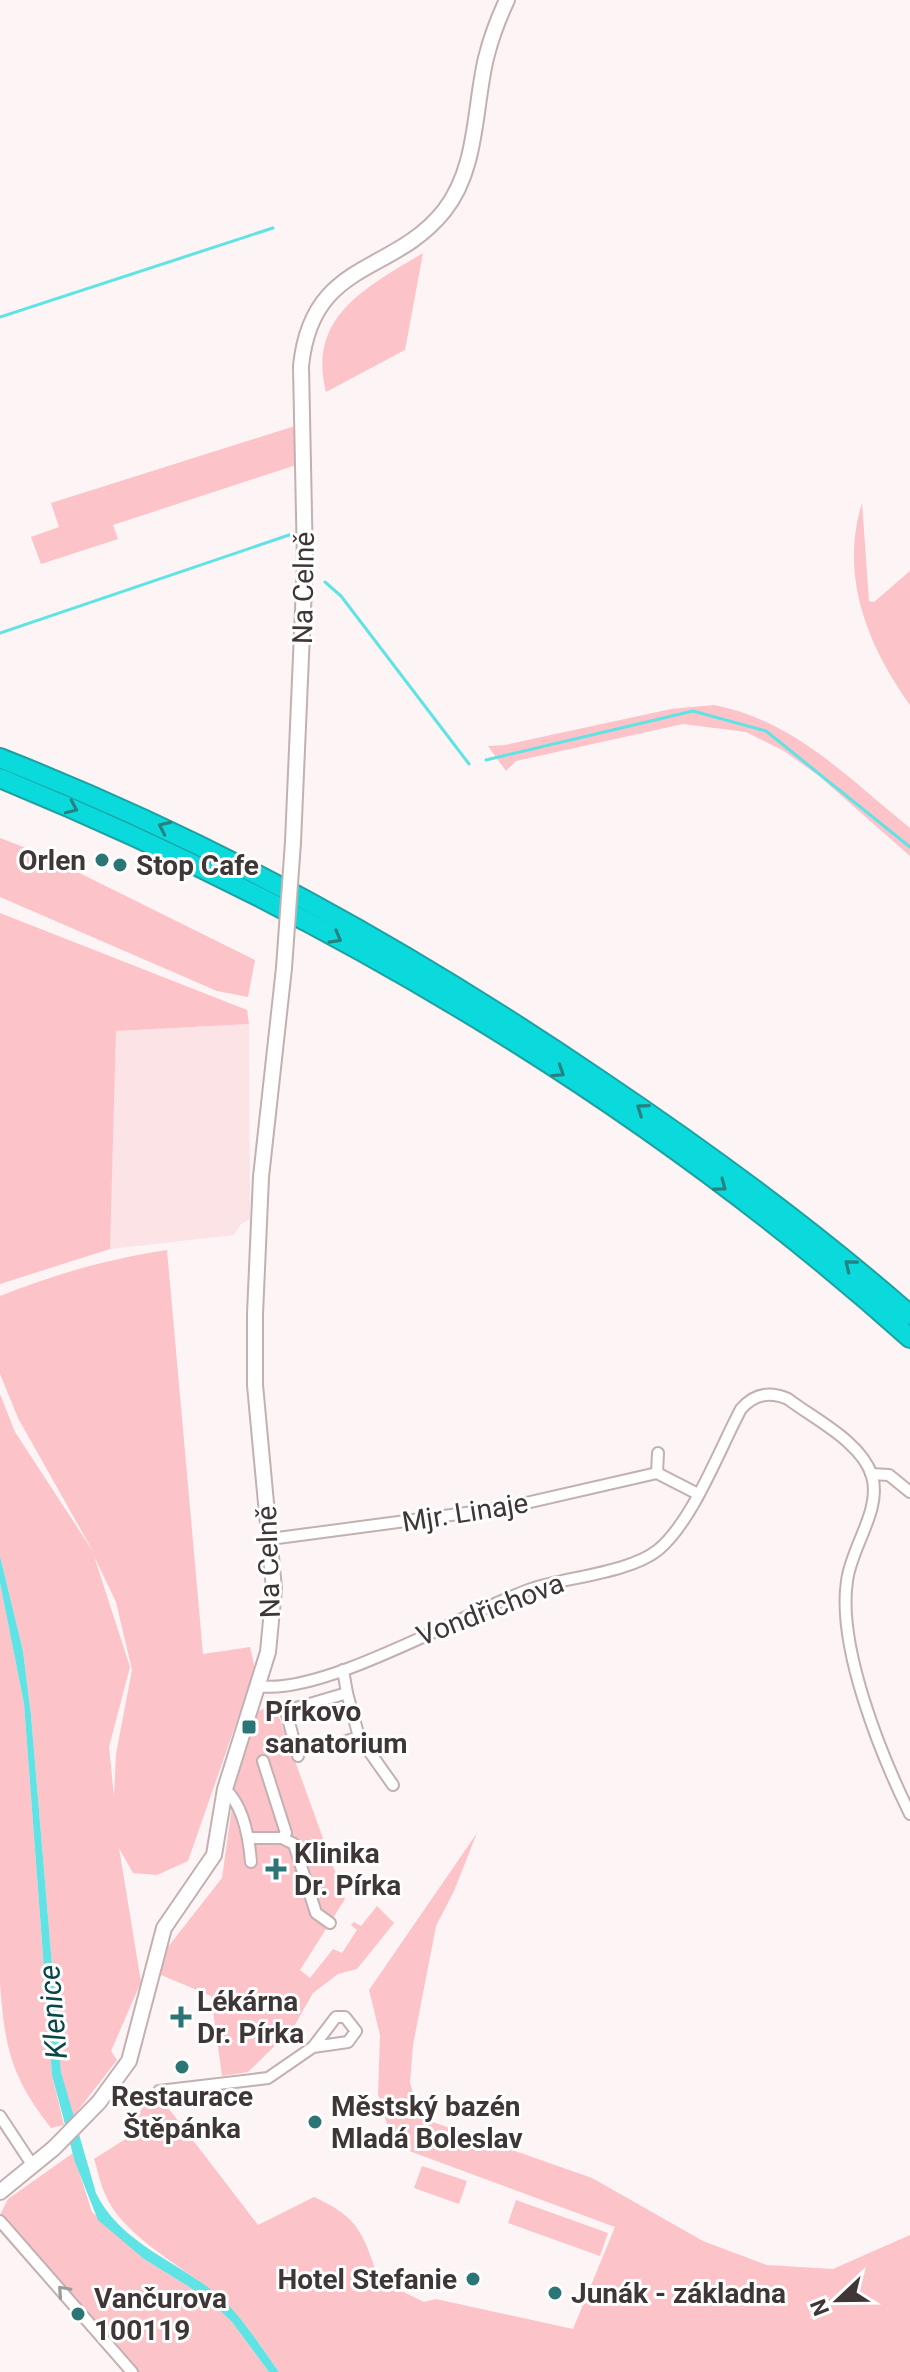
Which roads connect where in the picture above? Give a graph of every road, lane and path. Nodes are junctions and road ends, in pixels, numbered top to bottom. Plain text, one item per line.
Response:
1 (507, 0) edge
2 (0, 758) edge
3 (0, 778) edge
4 (910, 1315) edge
5 (910, 1338) edge
6 (658, 1453) dead end
7 (657, 1473) junction
8 (871, 1474) junction
9 (910, 1492) edge
10 (696, 1493) junction
11 (270, 1539) junction
12 (343, 1670) junction
13 (258, 1686) junction
14 (347, 1693) junction
15 (359, 1737) junction
16 (329, 1747) dead end
17 (298, 1756) dead end
18 (263, 1761) dead end
19 (393, 1785) dead end
20 (225, 1789) junction
21 (910, 1814) edge
22 (249, 1838) junction
23 (282, 1838) junction
24 (251, 1862) dead end
25 (330, 1923) dead end
26 (313, 2047) dead end
27 (159, 2091) dead end
28 (0, 2116) edge
29 (33, 2166) junction
30 (0, 2192) edge
31 (0, 2221) edge
32 (132, 2372) edge

1 - 11 street, Na Celně, bridge
4 -> 2 highway
3 -> 5 highway
6 - 7 street
7 - 10 street
7 - 11 street, Mjr. Linaje
8 - 9 street
8 - 10 street, Vondřichova
8 - 21 street
10 - 12 street, Vondřichova
11 - 13 street, Na Celně
12 - 13 street, Vondřichova
12 - 14 street
13 - 20 street, Na Celně
14 - 15 street
14 - 17 street
15 - 16 street
15 - 19 street
18 - 23 street
20 - 22 street
20 - 29 street, Na Celně
22 - 23 street
22 - 24 street
23 - 25 street
26 - 27 street
28 - 29 street
29 - 30 street
32 -> 31 street

